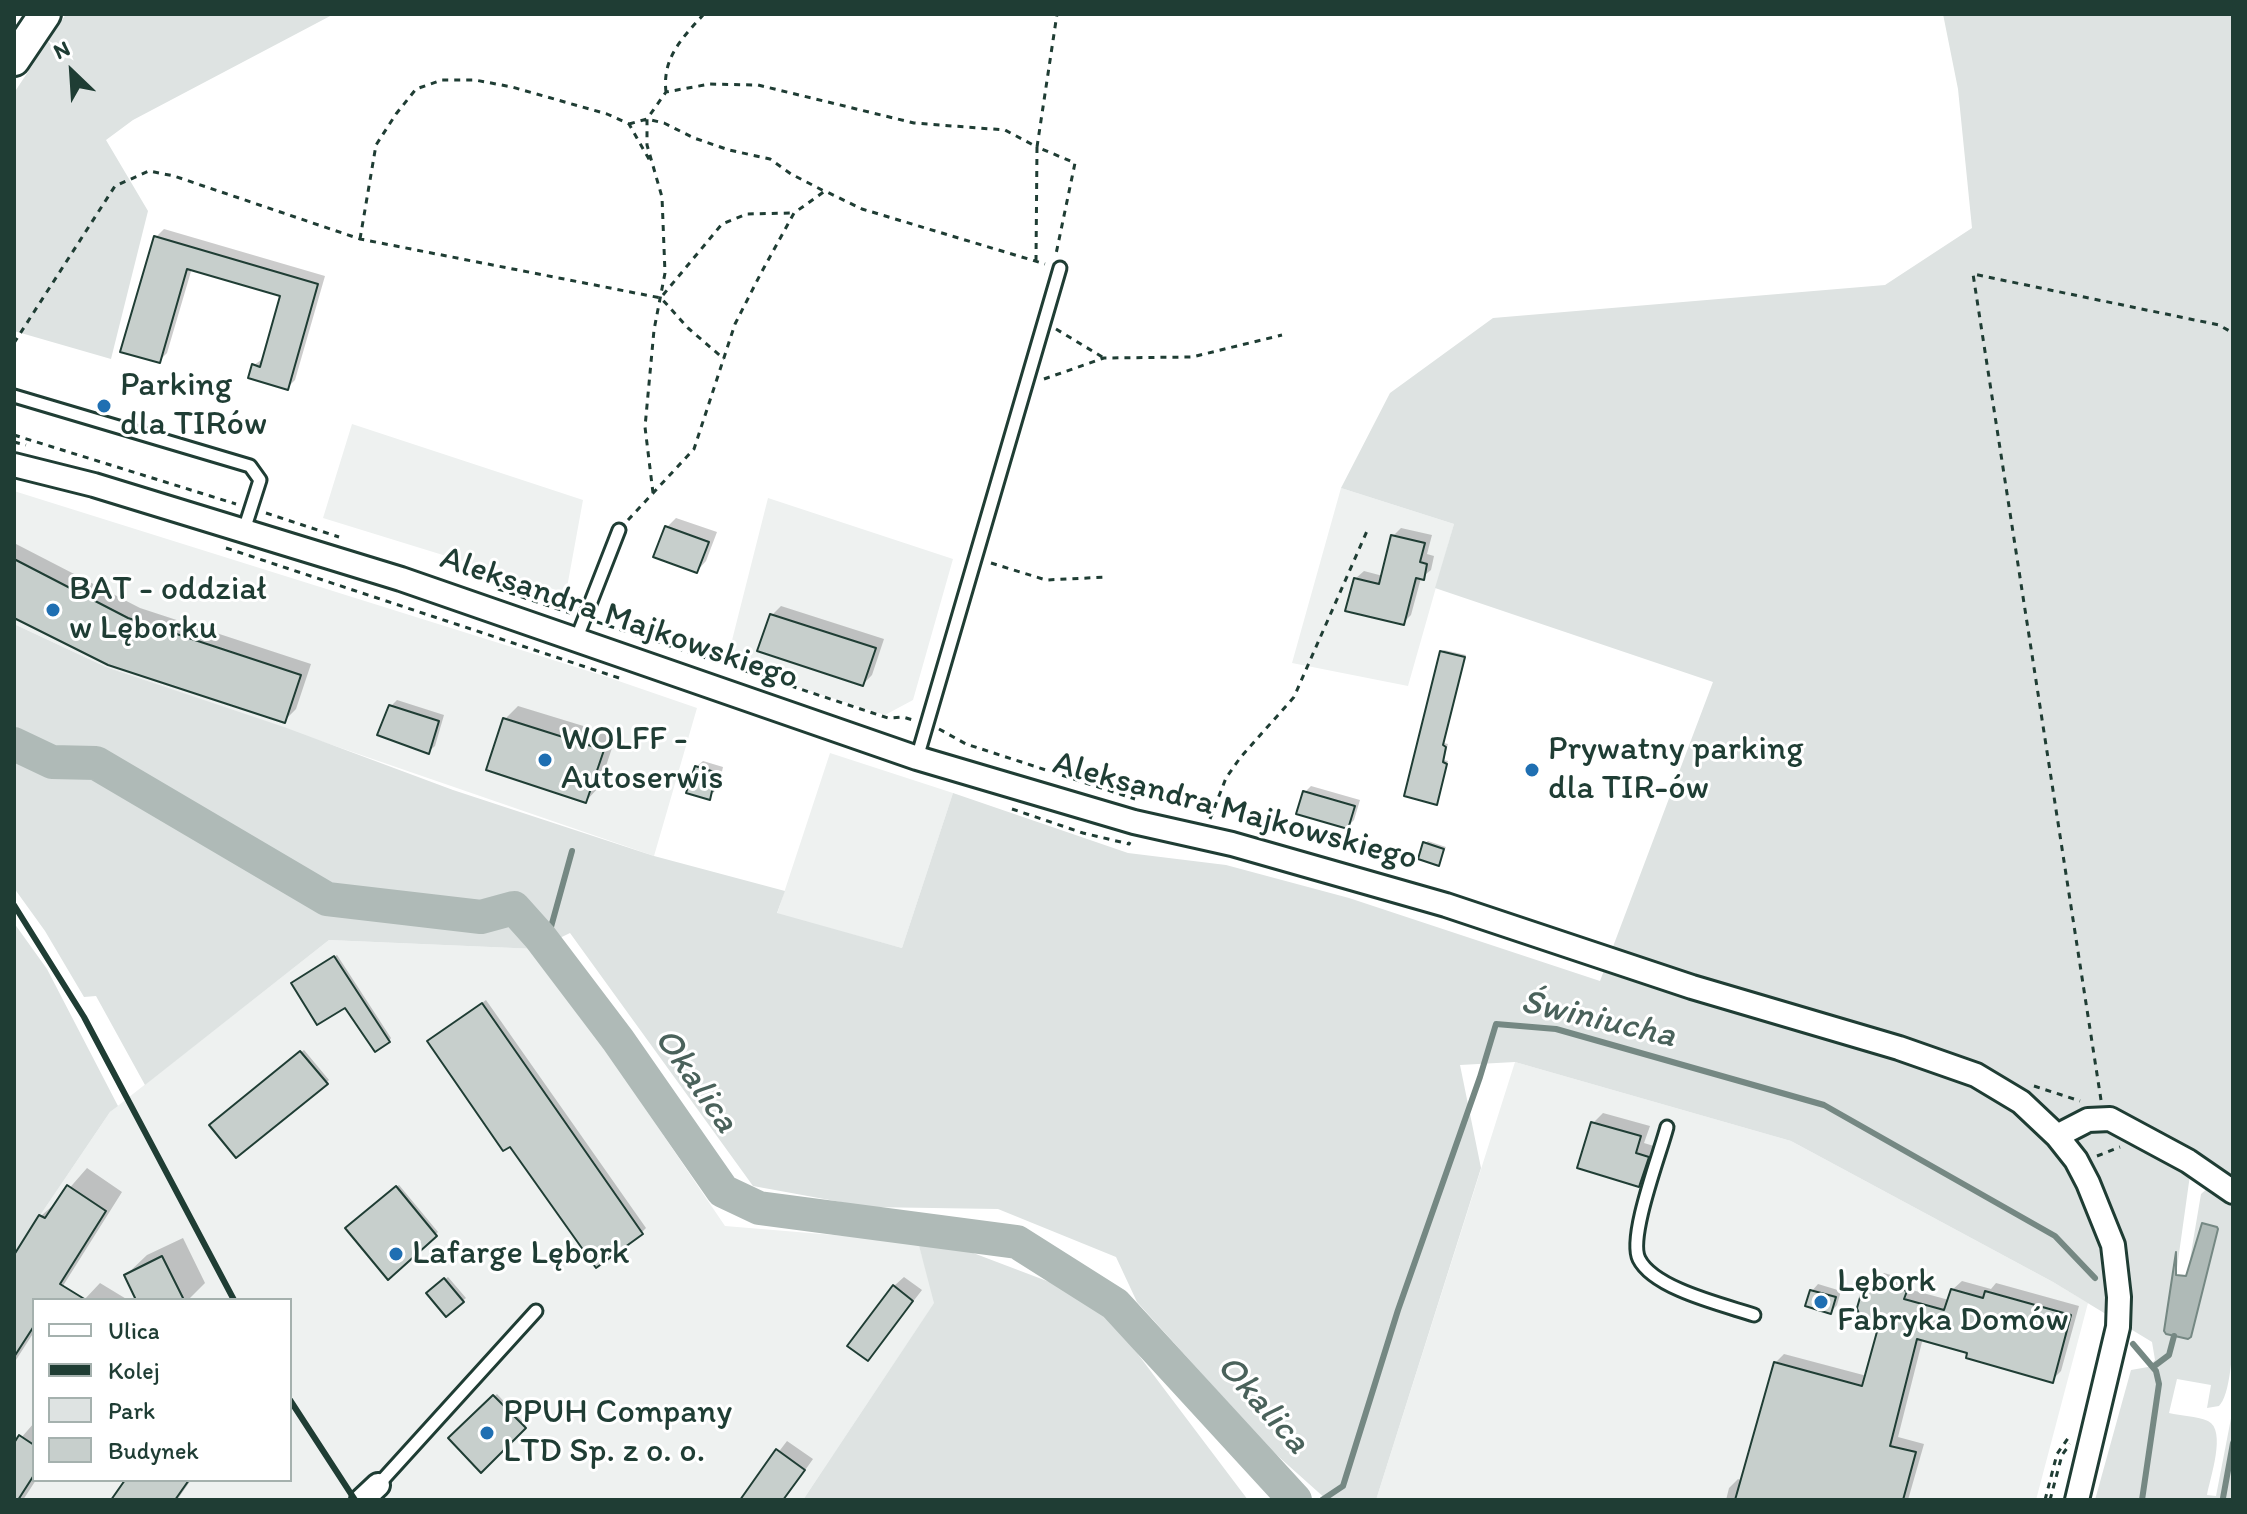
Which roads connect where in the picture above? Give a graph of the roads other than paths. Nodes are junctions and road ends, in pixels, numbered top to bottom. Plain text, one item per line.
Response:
1 (45, 14) edge
2 (14, 60) edge
3 (1060, 268) dead end
4 (14, 396) edge
5 (14, 465) edge
6 (247, 519) junction
7 (619, 530) road end
8 (576, 640) junction
9 (917, 758) junction
10 (1667, 1127) dead end
11 (2057, 1136) junction
12 (2233, 1192) edge
13 (536, 1311) dead end
14 (1754, 1315) dead end
15 (370, 1493) edge
16 (2077, 1500) edge

1 - 2 main road
3 - 9 lane
4 - 6 lane
5 - 6 street, Aleksandra Majkowskiego
6 - 8 street, Aleksandra Majkowskiego
7 - 8 lane
8 - 9 street, Aleksandra Majkowskiego
9 - 11 street, Aleksandra Majkowskiego
10 - 14 lane
11 - 12 street
11 - 16 street, Aleksandra Majkowskiego
13 - 15 lane

